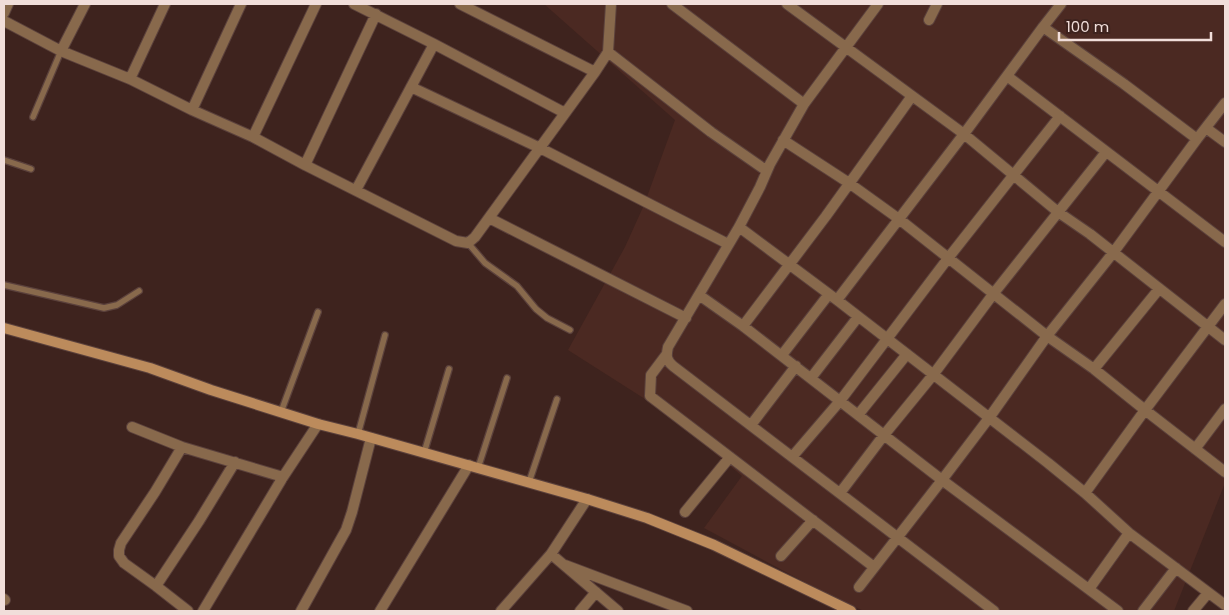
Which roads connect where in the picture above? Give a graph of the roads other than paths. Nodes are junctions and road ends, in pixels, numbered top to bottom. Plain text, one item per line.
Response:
1 (8, 4) edge
2 (85, 4) edge
3 (166, 4) edge
4 (241, 4) edge
5 (316, 4) edge
6 (354, 4) edge
7 (460, 4) edge
8 (611, 4) edge
9 (672, 4) edge
10 (787, 4) edge
11 (878, 4) edge
12 (937, 4) edge
13 (1062, 4) edge
14 (4, 13) edge
15 (376, 14) junction
16 (929, 20) dead end
17 (4, 21) edge
18 (1043, 27) junction
19 (434, 44) junction
20 (845, 47) junction
21 (61, 51) junction
22 (608, 52) junction
23 (595, 72) junction
24 (1007, 76) junction
25 (130, 79) junction
26 (411, 87) junction
27 (912, 96) junction
28 (1225, 103) edge
29 (804, 104) junction
30 (192, 110) junction
31 (565, 113) junction
32 (1060, 116) junction
33 (33, 117) dead end
34 (1206, 128) junction
35 (964, 134) junction
36 (253, 137) junction
37 (1197, 139) junction
38 (783, 140) junction
39 (1225, 142) edge
40 (540, 148) junction
41 (1106, 152) junction
42 (4, 160) edge
43 (305, 165) junction
44 (31, 168) dead end
45 (767, 171) junction
46 (1014, 176) junction
47 (849, 183) junction
48 (356, 190) junction
49 (1158, 191) junction
50 (1058, 212) junction
51 (489, 218) junction
52 (899, 219) junction
53 (739, 227) junction
54 (1225, 242) edge
55 (468, 243) junction
56 (728, 244) junction
57 (1113, 253) junction
58 (949, 257) junction
59 (790, 264) junction
60 (4, 285) edge
61 (1159, 289) junction
62 (138, 291) dead end
63 (994, 293) junction
64 (699, 295) junction
65 (833, 297) junction
66 (1225, 304) edge
67 (318, 312) dead end
68 (858, 317) junction
69 (686, 318) junction
70 (743, 326) junction
71 (1208, 327) junction
72 (4, 328) edge
73 (570, 330) dead end
74 (385, 335) dead end
75 (1047, 336) junction
76 (887, 339) junction
77 (1225, 340) edge
78 (907, 354) junction
79 (666, 355) junction
80 (782, 356) junction
81 (796, 366) junction
82 (448, 369) dead end
83 (1094, 369) junction
84 (933, 374) junction
85 (507, 378) dead end
86 (810, 378) junction
87 (557, 399) dead end
88 (840, 401) junction
89 (1225, 408) edge
90 (1145, 410) junction
91 (281, 412) junction
92 (858, 415) junction
93 (988, 418) junction
94 (318, 424) junction
95 (751, 425) junction
96 (132, 427) dead end
97 (358, 434) junction
98 (884, 435) junction
99 (371, 438) junction
100 (182, 447) junction
101 (1195, 449) junction
102 (424, 453) junction
103 (730, 457) junction
104 (792, 457) junction
105 (235, 462) junction
106 (473, 467) junction
107 (1225, 472) edge
108 (284, 477) junction
109 (942, 480) junction
110 (529, 482) junction
111 (840, 493) junction
112 (1085, 493) junction
113 (587, 499) junction
114 (685, 512) dead end
115 (813, 520) junction
116 (1129, 533) junction
117 (898, 537) junction
118 (551, 554) junction
119 (781, 556) dead end
120 (564, 565) junction
121 (874, 567) junction
122 (1176, 568) junction
123 (156, 586) junction
124 (858, 587) dead end
125 (1089, 589) junction
126 (596, 592) junction
127 (1208, 593) junction
128 (1225, 605) edge
129 (188, 611) edge
130 (203, 611) edge
131 (301, 611) edge
132 (380, 611) edge
133 (501, 611) edge
134 (580, 611) edge
135 (618, 611) edge
136 (687, 611) edge
137 (851, 611) edge
138 (994, 611) edge
139 (1118, 611) edge
140 (1143, 611) edge
141 (1193, 611) edge

1 - 14 street
2 - 21 street
3 - 25 street
4 - 30 street
5 - 36 street
6 - 15 street
7 - 23 street
8 - 22 street
9 - 29 street
10 - 20 street
11 - 20 street
12 - 16 street
13 - 18 street
15 - 19 street
15 - 43 street
17 - 21 street
18 - 24 street
18 - 37 street
19 - 26 street
19 - 31 street
20 - 27 street
20 - 29 street
21 - 25 street
21 - 33 lane
22 - 23 street
22 - 45 street
23 - 31 street
24 - 32 street
24 - 35 street
25 - 30 street
26 - 40 street
26 - 48 street
27 - 35 street
27 - 47 street
28 - 34 street
29 - 38 street
30 - 36 street
31 - 40 street
32 - 41 street
32 - 46 street
34 - 37 street
34 - 39 street
35 - 46 street
35 - 52 street
36 - 43 street
37 - 49 street
38 - 45 street
38 - 47 street
40 - 51 street
40 - 56 street
41 - 49 street
41 - 50 street
42 - 44 lane
43 - 48 street
45 - 53 street
46 - 50 street
46 - 58 street
47 - 52 street
47 - 59 street
48 - 55 street
49 - 54 street
49 - 57 street
50 - 57 street
50 - 63 street
51 - 55 street
51 - 69 street
52 - 58 street
52 - 65 street
53 - 56 street
53 - 59 street
55 - 73 lane
56 - 64 street
57 - 61 street
57 - 75 street
58 - 63 street
58 - 76 street
59 - 65 street
59 - 70 street
60 - 62 lane
61 - 71 street
61 - 83 street
63 - 75 street
63 - 84 street
64 - 69 street
64 - 70 street
65 - 68 street
65 - 80 street
66 - 71 street
67 - 91 lane
68 - 76 street
68 - 86 street
69 - 79 street
70 - 80 street
71 - 77 street
71 - 90 street
72 - 91 street
74 - 97 lane
75 - 83 street
75 - 93 street
76 - 78 street
76 - 88 street
78 - 84 street
78 - 92 street
79 - 95 street
79 - 103 street
80 - 81 street
81 - 86 street
81 - 95 street
82 - 102 lane
83 - 90 street
84 - 93 street
84 - 98 street
85 - 106 lane
86 - 88 street
87 - 110 lane
88 - 92 street
88 - 104 street
89 - 101 street
90 - 101 street
90 - 112 street
91 - 94 street
92 - 98 street
93 - 109 street
93 - 112 street
94 - 97 street
94 - 108 street
95 - 104 street
96 - 100 street
97 - 99 street
98 - 109 street
98 - 111 street
99 - 102 street
99 - 131 street
100 - 105 street
100 - 123 street
101 - 107 street
102 - 106 street
103 - 114 street
103 - 115 street
104 - 111 street
105 - 108 street
105 - 123 street
106 - 110 street
106 - 132 street
108 - 130 street
109 - 117 street
109 - 125 street
110 - 113 street
111 - 117 street
112 - 116 street
113 - 118 street
113 - 137 street
115 - 119 street
115 - 121 street
116 - 122 street
116 - 125 street
117 - 121 street
117 - 138 street
118 - 120 street
118 - 133 street
120 - 126 street
120 - 136 street
121 - 124 street
122 - 127 street
122 - 140 street
123 - 129 street
125 - 139 street
126 - 134 street
126 - 135 street
127 - 128 street
127 - 141 street

